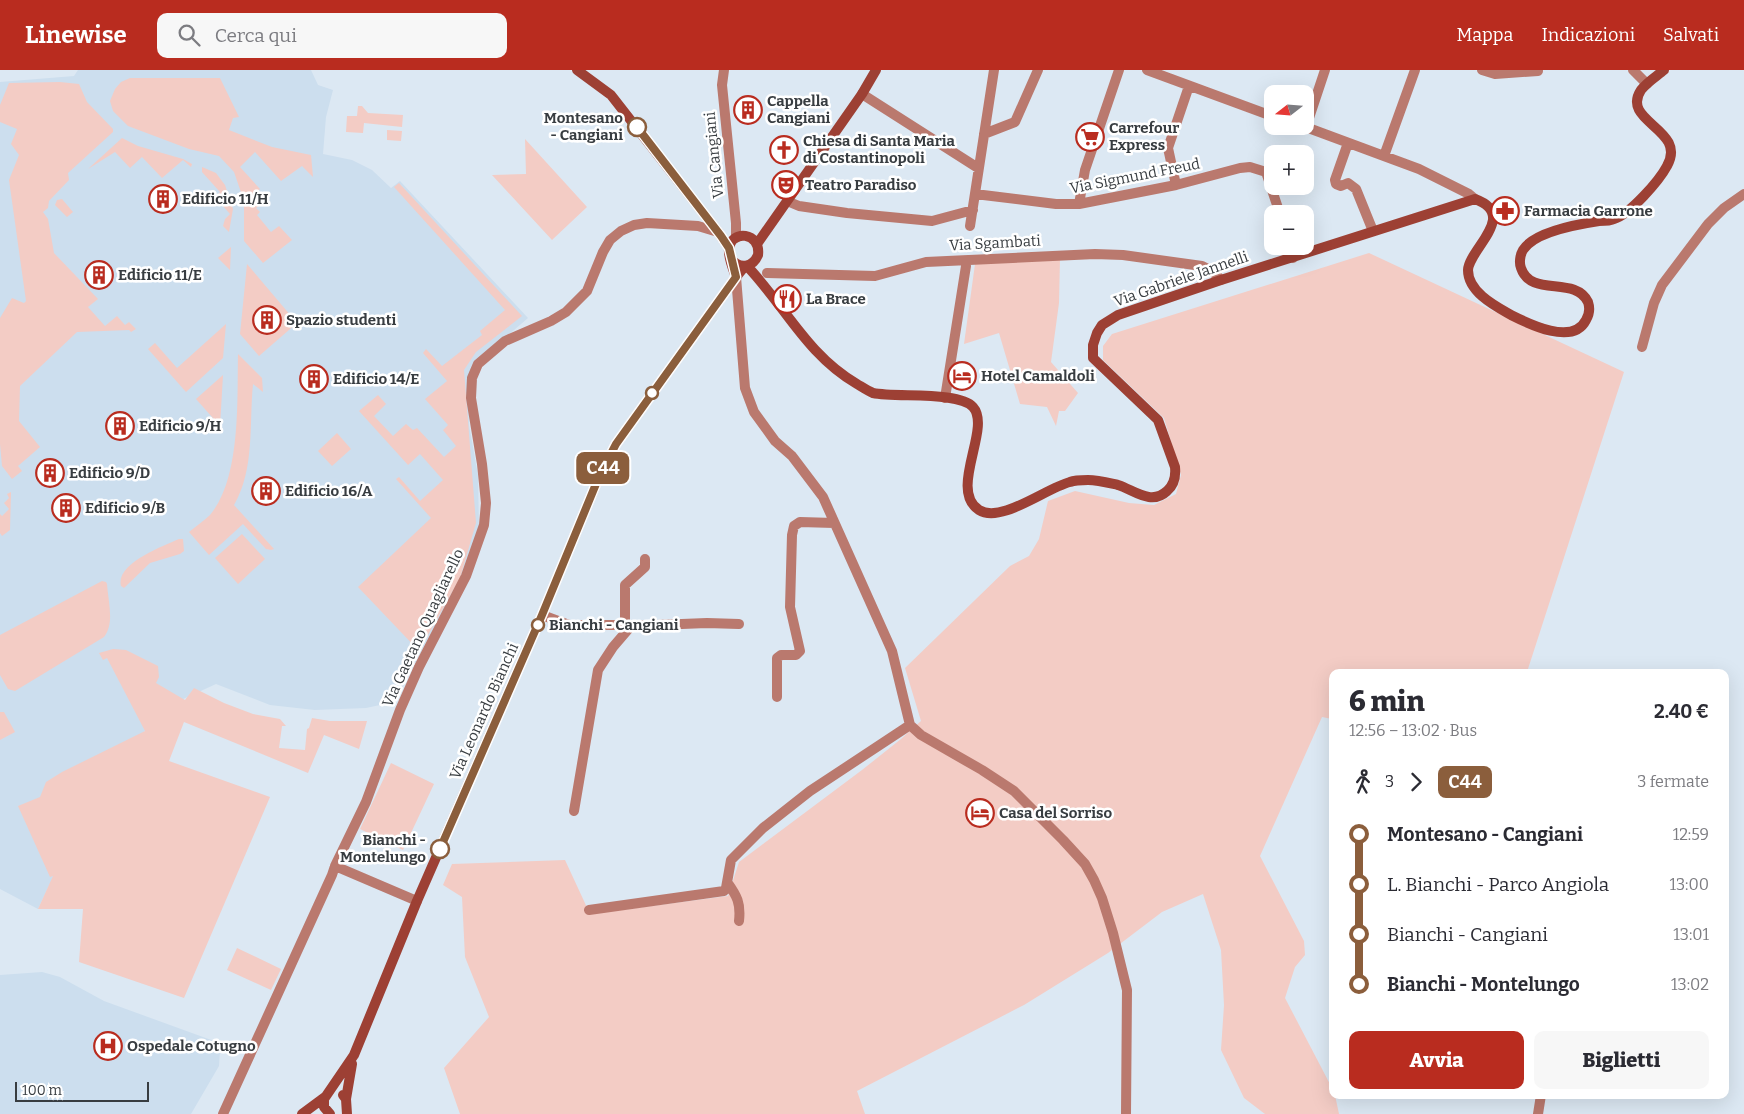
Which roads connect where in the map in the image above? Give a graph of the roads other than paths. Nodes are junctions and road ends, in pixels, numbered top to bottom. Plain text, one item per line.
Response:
1 (578, 70) edge
2 (724, 70) edge
3 (876, 70) edge
4 (994, 70) edge
5 (1038, 70) edge
6 (1119, 70) edge
7 (1147, 70) edge
8 (1325, 70) edge
9 (1415, 70) edge
10 (1482, 70) edge
11 (1633, 70) edge
12 (1664, 70) edge
13 (1538, 71) edge
14 (1647, 84) junction
15 (1189, 86) junction
16 (862, 94) junction
17 (1314, 100) edge
18 (1264, 113) edge
19 (1314, 131) edge
20 (984, 134) junction
21 (1348, 143) junction
22 (1384, 156) junction
23 (978, 168) junction
24 (1176, 186) junction
25 (975, 194) junction
26 (1744, 194) edge
27 (1475, 199) junction
28 (787, 201) junction
29 (1078, 204) junction
30 (1277, 205) edge
31 (972, 210) junction
32 (970, 226) dead end
33 (1373, 231) junction
34 (718, 232) junction
35 (736, 238) junction
36 (757, 244) junction
37 (730, 254) junction
38 (1293, 255) edge
39 (1294, 258) junction
40 (749, 264) junction
41 (966, 266) dead end
42 (736, 277) junction
43 (764, 278) junction
44 (1221, 280) junction
45 (1642, 347) dead end
46 (945, 398) junction
47 (834, 523) junction
48 (645, 559) dead end
49 (542, 615) junction
50 (739, 624) dead end
51 (628, 626) junction
52 (777, 697) dead end
53 (910, 725) junction
54 (574, 811) dead end
55 (335, 866) junction
56 (727, 882) junction
57 (417, 901) junction
58 (589, 910) dead end
59 (739, 921) dead end
60 (354, 1055) junction
61 (327, 1095) junction
62 (1541, 1099) edge
63 (346, 1106) edge
64 (223, 1114) edge
65 (302, 1114) edge
66 (326, 1114) edge
67 (340, 1114) edge
68 (1126, 1114) edge
69 (1538, 1114) edge

1 - 34 main road
2 - 35 street, Via Cangiani
3 - 16 main road
4 - 20 street
5 - 20 street
6 - 29 street
7 - 15 street
8 - 17 street
9 - 22 street
10 - 13 street
11 - 14 street
12 - 14 main road
14 - 27 main road
15 - 18 street
15 - 24 street
16 - 23 street
16 - 28 main road
19 - 21 street
20 - 23 street
21 - 22 street
21 - 33 street
22 - 27 street
23 - 25 street
24 - 29 street, Via Sigmund Freud
24 - 30 street, Via Sigmund Freud
25 - 29 street, Via Sigmund Freud
25 - 31 street
26 - 45 street
27 - 33 main road, Via Gabriele Jannelli
28 - 31 street
28 - 36 main road
31 - 32 street
33 - 39 main road, Via Gabriele Jannelli
34 - 37 main road
34 - 55 street, Via Gaetano Quagliarello
35 - 36 main road
35 - 37 main road
36 - 40 main road
37 - 40 main road
37 - 42 main road
38 - 39 street
39 - 44 main road, Via Gabriele Jannelli
40 - 42 main road, Via Leonardo Bianchi
40 - 43 main road, Via Gabriele Jannelli
41 - 46 street
42 - 47 street
42 - 49 main road, Via Leonardo Bianchi
43 - 44 street, Via Sgambati
43 - 46 main road, Via Gabriele Jannelli
44 - 46 main road, Via Gabriele Jannelli
47 - 52 street
47 - 53 street
48 - 51 street
49 - 51 street
49 - 57 main road, Via Leonardo Bianchi
50 - 51 street
51 - 54 street
53 - 56 street
53 - 68 street
55 - 57 street
55 - 64 street, Via Gaetano Quagliarello
56 - 58 street
56 - 59 street
57 - 60 main road, Via Leonardo Bianchi
60 - 61 main road, Via Leonardo Bianchi
60 - 63 main road, Via Leonardo Bianchi
61 - 63 main road
61 - 65 main road, Via Leonardo Bianchi
61 - 66 main road
62 - 69 street
63 - 67 main road

